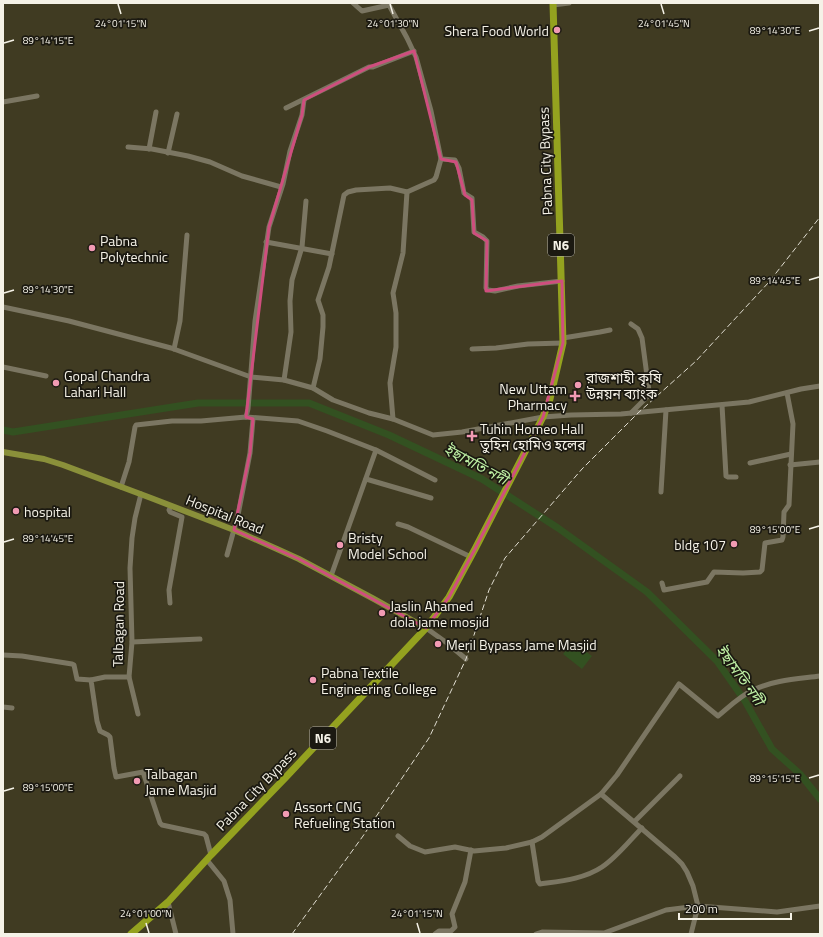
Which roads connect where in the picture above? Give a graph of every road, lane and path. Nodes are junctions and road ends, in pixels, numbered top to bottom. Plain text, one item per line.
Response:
1 (353, 3) edge
2 (569, 3) edge
3 (553, 4) edge
4 (414, 51) junction
5 (38, 96) dead end
6 (304, 100) junction
7 (3, 102) edge
8 (286, 108) dead end
9 (156, 112) dead end
10 (177, 114) dead end
11 (128, 147) dead end
12 (149, 149) junction
13 (168, 153) junction
14 (441, 159) junction
15 (281, 188) junction
16 (407, 192) junction
17 (306, 201) dead end
18 (187, 235) dead end
19 (266, 242) junction
20 (302, 248) junction
21 (332, 254) junction
22 (562, 281) junction
23 (3, 307) edge
24 (631, 324) dead end
25 (610, 330) dead end
26 (563, 341) junction
27 (472, 348) dead end
28 (174, 349) junction
29 (3, 367) edge
30 (46, 376) dead end
31 (251, 377) junction
32 (284, 380) junction
33 (820, 386) edge
34 (313, 388) junction
35 (787, 393) junction
36 (722, 405) junction
37 (666, 410) junction
38 (631, 413) junction
39 (246, 417) junction
40 (543, 417) junction
41 (253, 419) junction
42 (393, 419) junction
43 (376, 450) junction
44 (3, 452) edge
45 (791, 454) junction
46 (820, 462) edge
47 (750, 464) dead end
48 (790, 465) junction
49 (736, 477) dead end
50 (366, 479) junction
51 (436, 480) dead end
52 (121, 487) junction
53 (661, 492) dead end
54 (141, 494) junction
55 (431, 498) dead end
56 (171, 506) junction
57 (398, 524) dead end
58 (234, 530) junction
59 (227, 555) dead end
60 (471, 557) junction
61 (331, 576) junction
62 (662, 583) dead end
63 (170, 603) dead end
64 (426, 628) junction
65 (200, 639) dead end
66 (132, 642) junction
67 (3, 655) edge
68 (466, 659) dead end
69 (820, 676) edge
70 (129, 677) junction
71 (91, 680) junction
72 (3, 707) edge
73 (12, 708) dead end
74 (138, 714) dead end
75 (680, 776) dead end
76 (601, 794) junction
77 (635, 822) junction
78 (642, 828) junction
79 (398, 836) dead end
80 (532, 842) junction
81 (471, 850) junction
82 (209, 857) junction
83 (168, 902) junction
84 (698, 906) junction
85 (820, 906) edge
86 (131, 934) edge
87 (176, 934) edge
88 (233, 934) edge
89 (435, 934) edge
90 (536, 934) edge
91 (691, 934) edge

1 - 4 street
2 - 3 street
3 - 22 highway, Pabna City Bypass / N6
4 - 6 street
4 - 14 street
5 - 7 street
6 - 8 street
6 - 15 street
9 - 12 street
10 - 13 street
11 - 12 street
12 - 13 street
13 - 15 street
14 - 16 street
14 - 22 street
15 - 19 street
16 - 21 street
16 - 42 street
17 - 20 street
18 - 28 street
19 - 20 street
19 - 31 street
20 - 21 street
20 - 32 street
21 - 34 street
22 - 26 highway, Pabna City Bypass / N6
23 - 28 street
24 - 38 street
25 - 26 street
26 - 27 street
26 - 40 highway, Pabna City Bypass / N6
28 - 31 street
29 - 30 street
31 - 32 street
31 - 39 street
32 - 34 street
33 - 35 street
34 - 42 street
35 - 36 street
35 - 45 street
36 - 37 street
36 - 49 street
37 - 38 street
37 - 53 street
38 - 40 street
39 - 41 street
39 - 52 street
40 - 42 street
40 - 60 highway, Pabna City Bypass / N6
41 - 43 street
41 - 58 street
43 - 50 street
43 - 51 street
44 - 52 main road, Hospital Road
45 - 47 street
45 - 48 street
46 - 48 street
48 - 62 street
50 - 55 street
50 - 61 street
52 - 54 main road, Hospital Road
54 - 56 main road, Hospital Road
54 - 66 street, Talbagan Road
56 - 58 main road, Hospital Road
56 - 63 street
57 - 60 street
58 - 59 street
58 - 61 main road, Hospital Road
60 - 64 highway, Pabna City Bypass / N6
61 - 64 main road, Hospital Road
64 - 68 street
64 - 82 highway, Pabna City Bypass / N6
65 - 66 street
66 - 70 street, Talbagan Road
67 - 71 street
69 - 76 street
70 - 71 street, Talbagan Road
70 - 74 street
71 - 82 street
72 - 73 street
75 - 77 street
76 - 77 street
76 - 80 street
77 - 78 street
78 - 80 street
78 - 84 street
79 - 81 street
80 - 81 street
81 - 89 street
82 - 83 highway, Pabna City Bypass / N6
82 - 88 street
83 - 86 highway, Pabna City Bypass / N6
83 - 87 street
84 - 85 street
84 - 90 street
84 - 91 street

